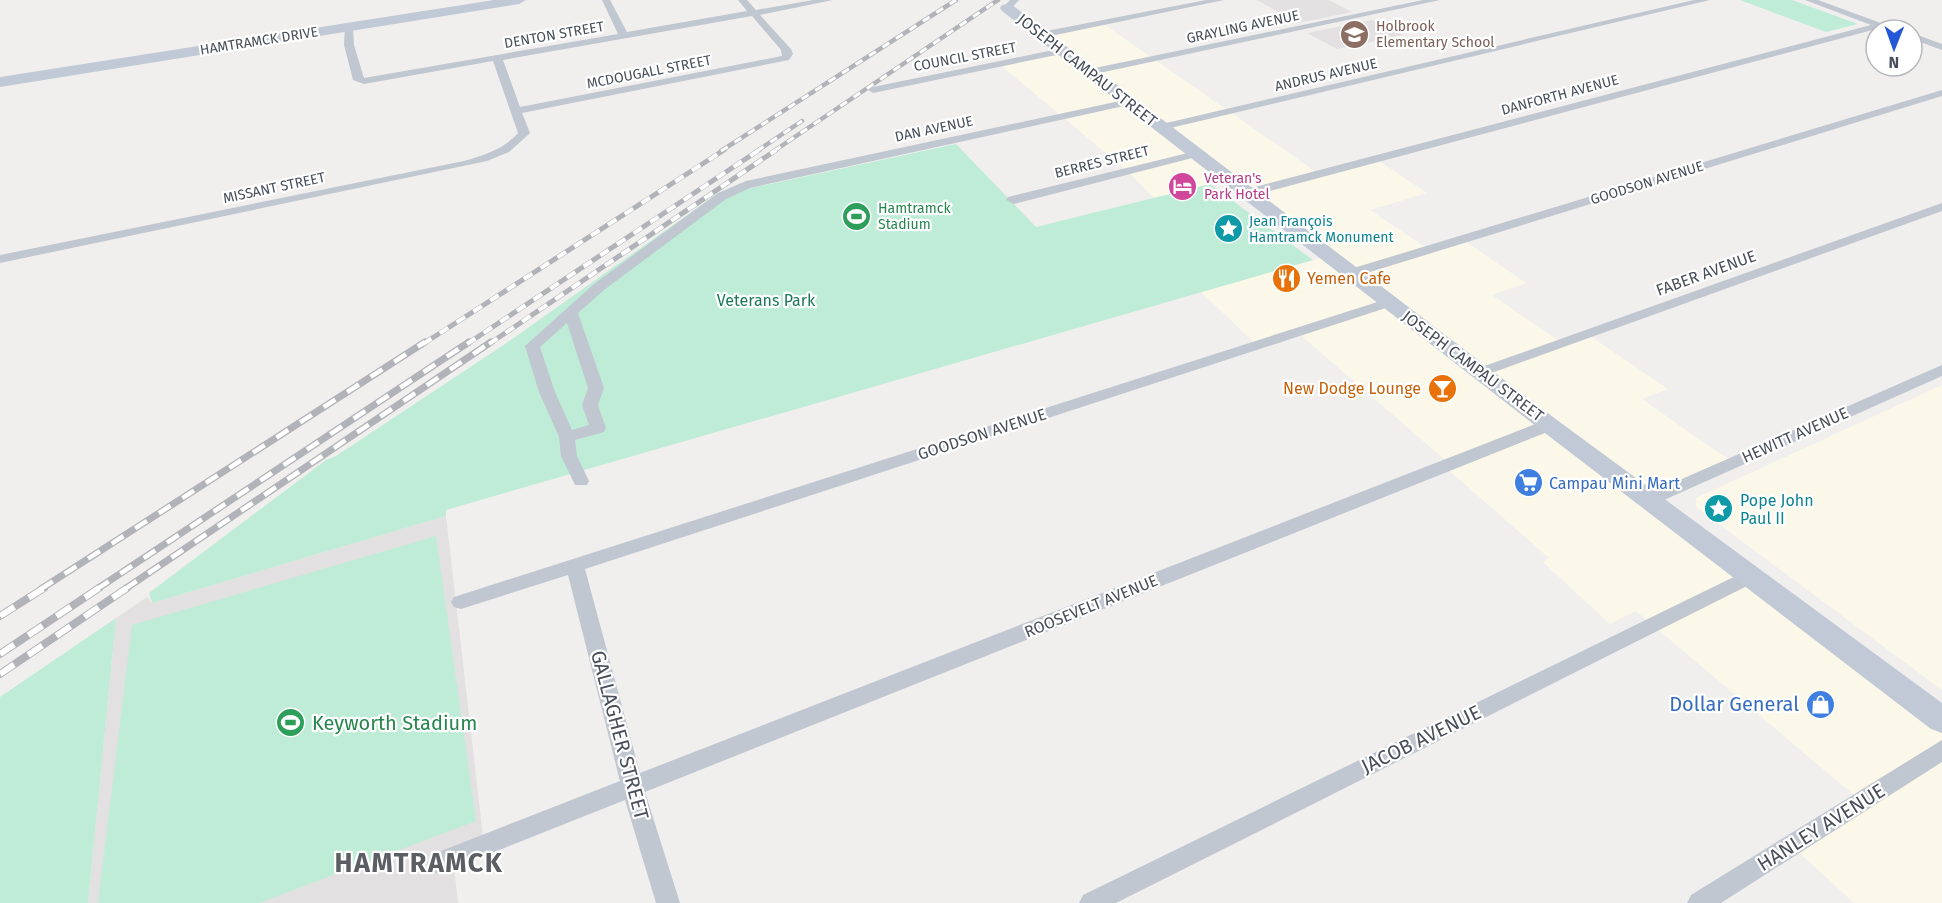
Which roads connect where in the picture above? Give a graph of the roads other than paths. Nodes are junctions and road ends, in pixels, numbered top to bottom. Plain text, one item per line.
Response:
1 (519, 0) edge
2 (606, 0) edge
3 (742, 0) edge
4 (829, 0) edge
5 (1220, 0) edge
6 (1436, 0) edge
7 (1706, 0) edge
8 (1809, 0) edge
9 (1004, 3) edge
10 (755, 13) junction
11 (1864, 19) edge
12 (348, 27) junction
13 (1864, 30) edge
14 (1041, 35) junction
15 (624, 37) junction
16 (1924, 40) edge
17 (1942, 47) edge
18 (1063, 51) junction
19 (497, 58) junction
20 (1090, 72) junction
21 (0, 82) edge
22 (873, 90) dead end
23 (1942, 93) edge
24 (1129, 102) junction
25 (516, 111) junction
26 (1162, 127) junction
27 (1196, 154) junction
28 (1247, 193) junction
29 (1014, 200) dead end
30 (1942, 207) edge
31 (0, 260) edge
32 (1352, 273) junction
33 (1390, 302) junction
34 (571, 312) junction
35 (1942, 370) edge
36 (1481, 372) junction
37 (1549, 425) junction
38 (567, 437) junction
39 (581, 481) dead end
40 (1648, 500) junction
41 (575, 566) junction
42 (1750, 576) junction
43 (461, 602) dead end
44 (1942, 720) edge
45 (1942, 750) edge
46 (633, 787) junction
47 (439, 863) dead end
48 (668, 903) edge
49 (1091, 903) edge
50 (1699, 903) edge

1 - 12 street, HAMTRAMCK DRIVE
2 - 15 street
3 - 10 street
4 - 10 street, DENTON STREET
5 - 14 street
6 - 20 street, GRAYLING AVENUE
7 - 26 street, ANDRUS AVENUE
8 - 11 street
9 - 14 street, JOSEPH CAMPAU STREET
10 - 15 street, DENTON STREET
10 - 25 street, MCDOUGALL STREET
12 - 19 street, DENTON STREET
12 - 21 street, HAMTRAMCK DRIVE
13 - 28 street, DANFORTH AVENUE
14 - 18 street, JOSEPH CAMPAU STREET
15 - 19 street, DENTON STREET
16 - 17 street
18 - 20 street, JOSEPH CAMPAU STREET
18 - 22 street, COUNCIL STREET
19 - 25 street
20 - 24 street, JOSEPH CAMPAU STREET
23 - 32 street, GOODSON AVENUE
24 - 26 street, JOSEPH CAMPAU STREET
24 - 34 street, DAN AVENUE
25 - 31 street, MISSANT STREET
26 - 27 street, JOSEPH CAMPAU STREET
27 - 28 street, JOSEPH CAMPAU STREET
27 - 29 street, BERRES STREET
28 - 32 street, JOSEPH CAMPAU STREET
30 - 36 street, FABER AVENUE
32 - 33 street, JOSEPH CAMPAU STREET
33 - 36 street, JOSEPH CAMPAU STREET
33 - 41 street, GOODSON AVENUE
34 - 38 street, DAN AVENUE
34 - 38 street
35 - 40 street, HEWITT AVENUE
36 - 37 street, JOSEPH CAMPAU STREET
37 - 40 street, JOSEPH CAMPAU STREET
37 - 46 street, ROOSEVELT AVENUE
38 - 39 street
40 - 42 street, JOSEPH CAMPAU STREET
41 - 43 street, GOODSON AVENUE
41 - 46 street, GALLAGHER STREET
42 - 44 street, JOSEPH CAMPAU STREET
42 - 49 street, JACOB AVENUE
45 - 50 street, HANLEY AVENUE
46 - 47 street, ROOSEVELT AVENUE
46 - 48 street, GALLAGHER STREET

